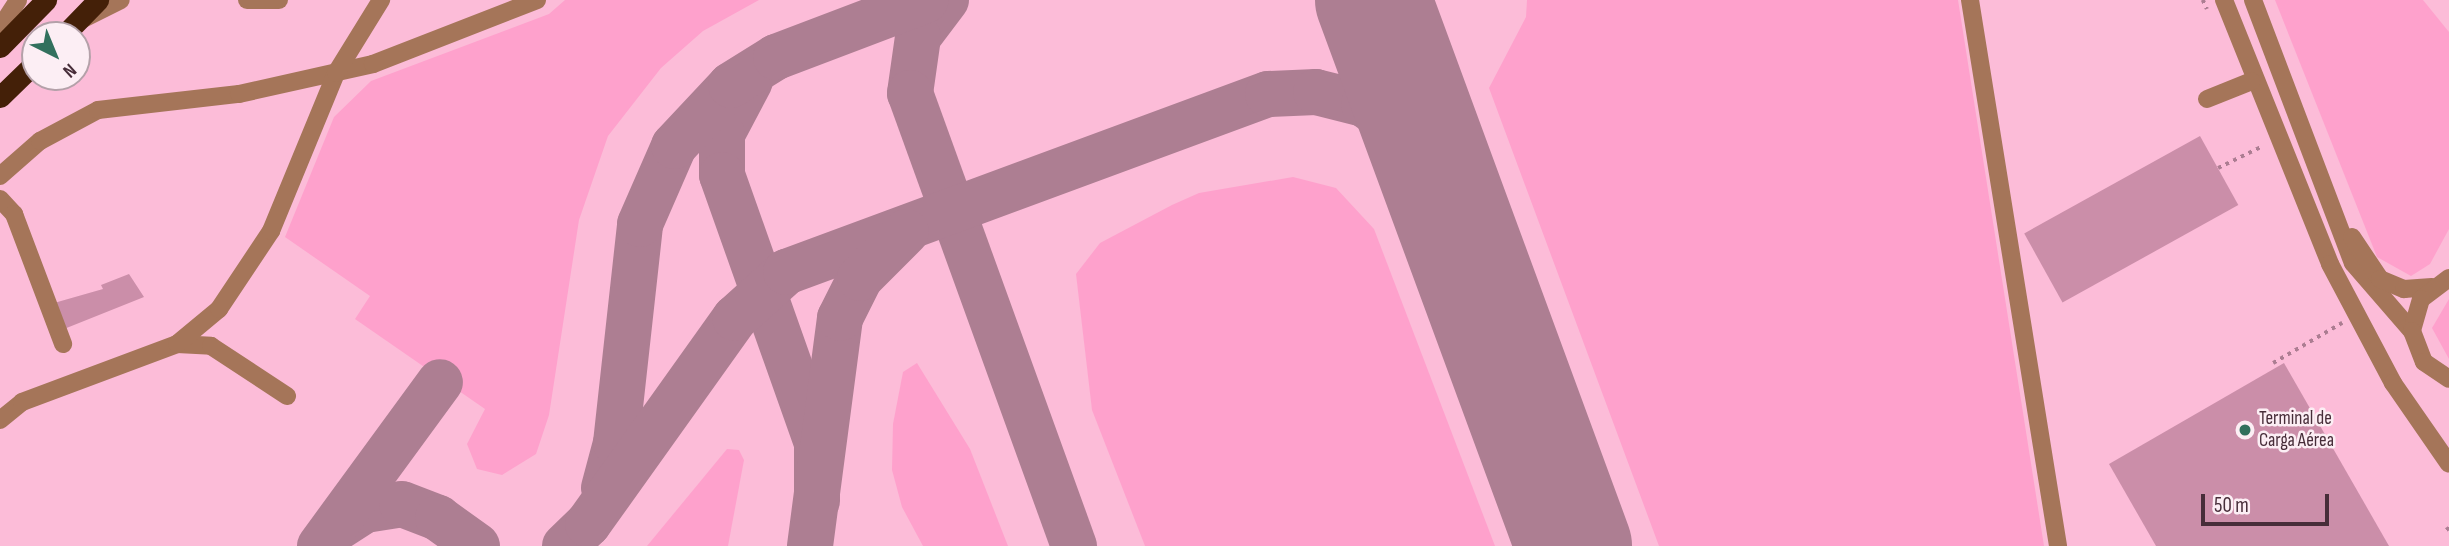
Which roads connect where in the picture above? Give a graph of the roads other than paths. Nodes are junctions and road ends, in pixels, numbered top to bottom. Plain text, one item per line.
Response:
1 (18, 0) edge
2 (46, 0) edge
3 (99, 0) edge
4 (121, 0) edge
5 (247, 0) edge
6 (279, 0) edge
7 (382, 0) edge
8 (537, 0) edge
9 (1970, 0) edge
10 (2211, 0) edge
11 (2224, 0) edge
12 (2253, 0) edge
13 (78, 21) edge
14 (84, 21) edge
15 (0, 28) edge
16 (2238, 45) junction
17 (0, 47) edge
18 (336, 73) junction
19 (21, 77) edge
20 (2252, 80) junction
21 (0, 97) edge
22 (2207, 99) dead end
23 (0, 176) edge
24 (0, 199) edge
25 (2341, 219) junction
26 (2449, 277) edge
27 (2432, 287) junction
28 (2412, 331) junction
29 (63, 344) dead end
30 (177, 344) junction
31 (2443, 376) edge
32 (54, 391) junction
33 (2449, 394) edge
34 (287, 396) dead end
35 (0, 406) edge
36 (0, 420) edge
37 (2449, 464) edge
38 (2058, 546) edge

1 - 15 street
2 - 17 highway
3 - 13 highway
4 - 14 street
5 - 6 street
7 - 18 street
8 - 18 street
9 - 38 street
10 - 16 street
11 - 16 street
12 - 25 street
16 - 20 street
18 - 23 street
18 - 30 street
19 - 21 highway
20 - 22 street
20 - 37 street
24 - 29 street
25 - 27 street
25 - 28 street
26 - 27 street
27 - 28 street
28 - 31 street
30 - 32 street
30 - 34 street
31 - 33 street
32 - 35 street
32 - 36 street

